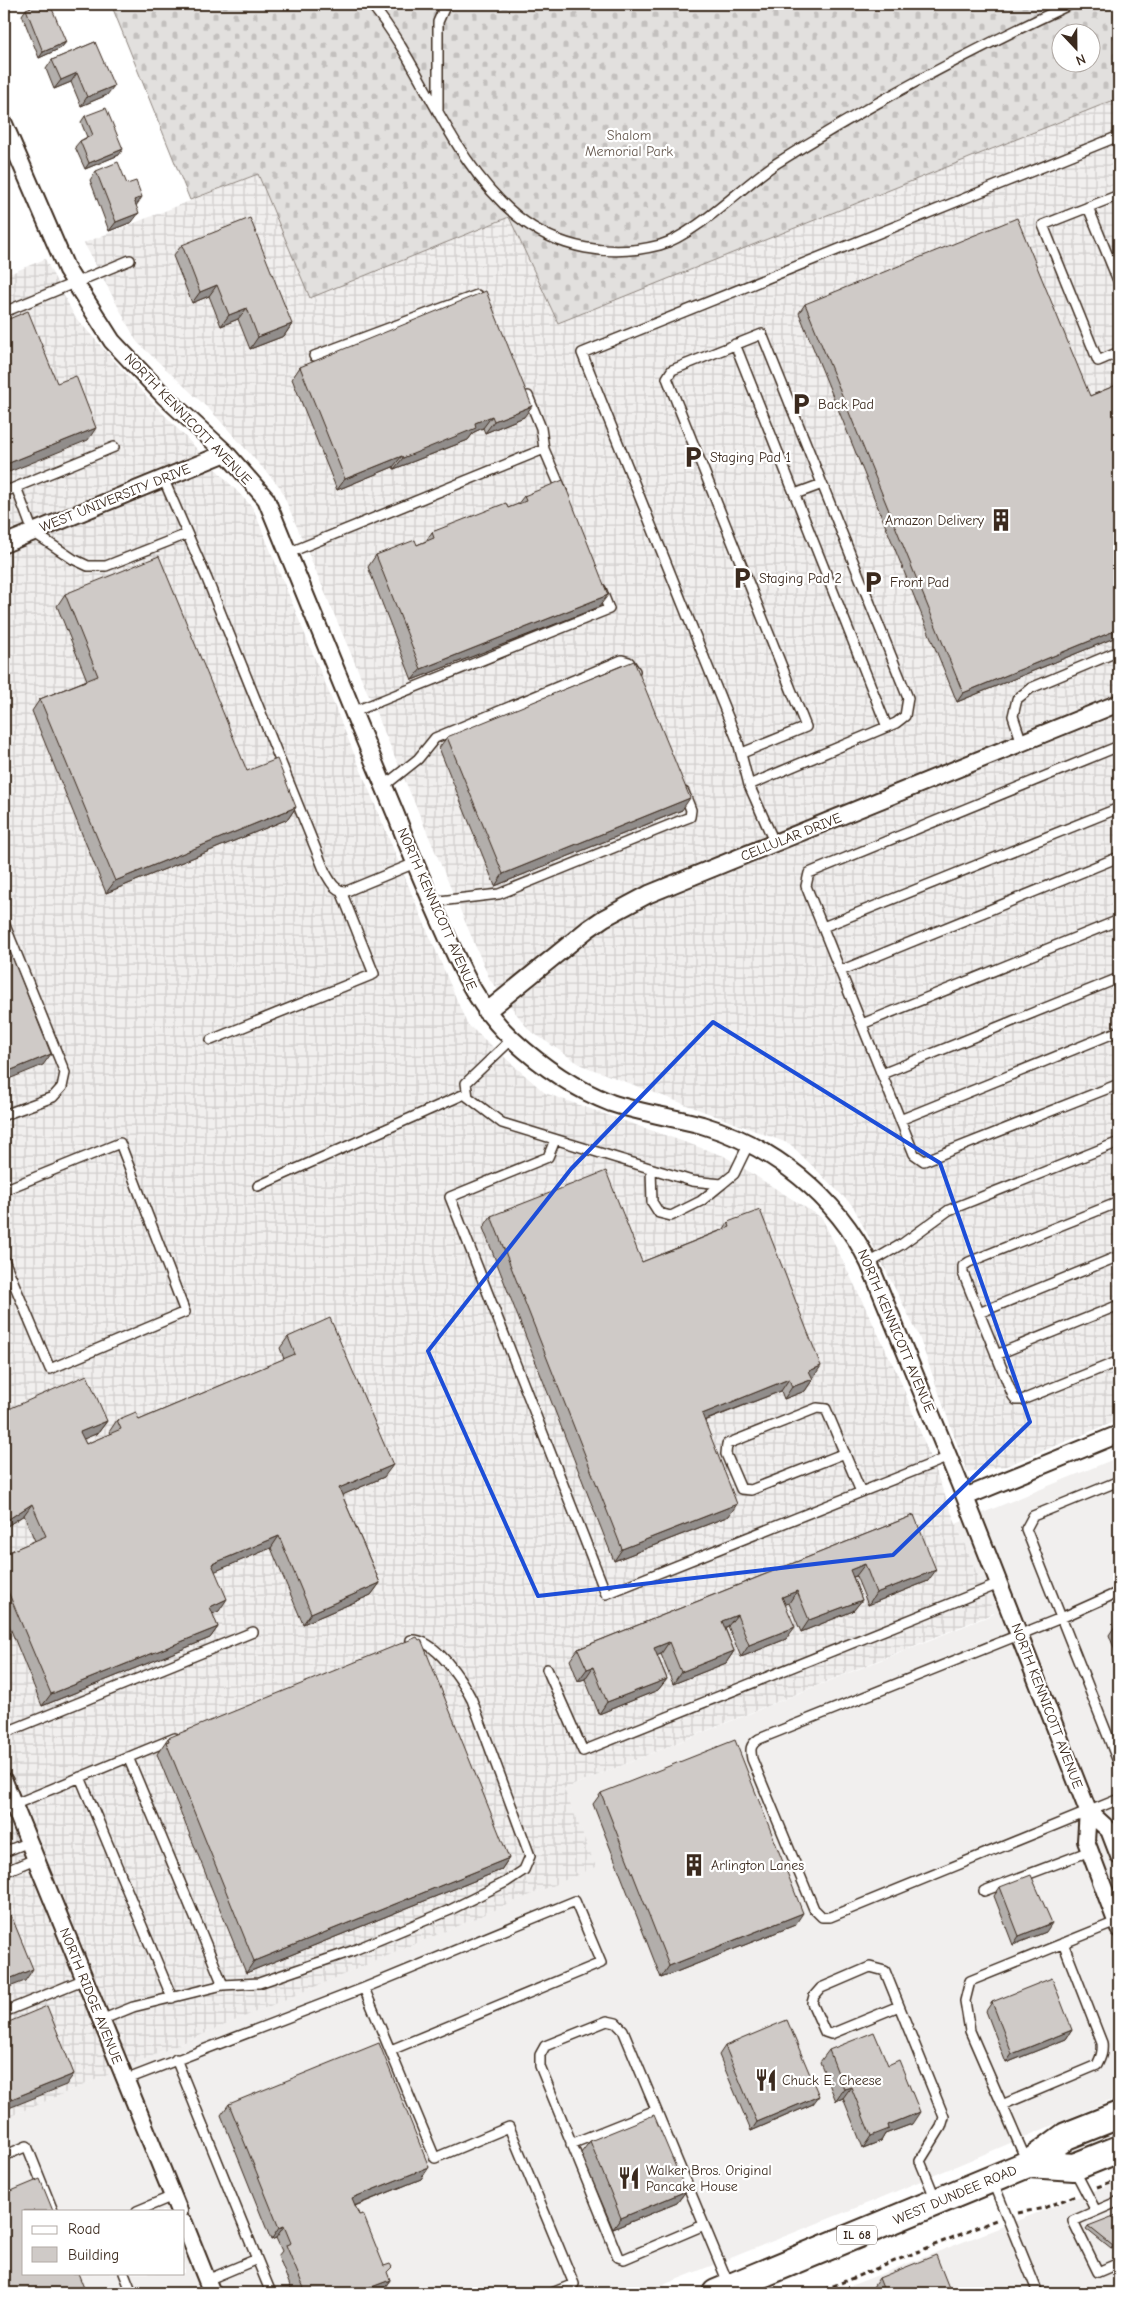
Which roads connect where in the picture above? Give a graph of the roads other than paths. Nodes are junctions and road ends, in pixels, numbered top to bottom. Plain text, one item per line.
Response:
1 (370, 4) edge
2 (446, 4) edge
3 (1071, 4) edge
4 (438, 112) junction
5 (5, 134) edge
6 (1119, 136) edge
7 (1119, 195) edge
8 (1088, 207) junction
9 (130, 260) dead end
10 (76, 283) junction
11 (1119, 283) edge
12 (487, 298) edge
13 (4, 312) edge
14 (735, 344) junction
15 (1119, 352) edge
16 (314, 356) dead end
17 (523, 384) edge
18 (114, 447) dead end
19 (544, 449) junction
20 (226, 453) junction
21 (163, 478) junction
22 (822, 484) junction
23 (16, 487) junction
24 (4, 492) edge
25 (795, 494) junction
26 (566, 502) edge
27 (33, 532) junction
28 (187, 534) junction
29 (4, 544) edge
30 (288, 553) junction
31 (598, 582) edge
32 (1119, 652) edge
33 (638, 677) edge
34 (1119, 703) edge
35 (353, 712) junction
36 (887, 727) junction
37 (1022, 743) junction
38 (1119, 746) edge
39 (742, 753) junction
40 (680, 784) edge
41 (749, 785) junction
42 (384, 786) junction
43 (1119, 808) edge
44 (775, 844) junction
45 (1119, 856) edge
46 (415, 863) junction
47 (341, 891) junction
48 (431, 902) junction
49 (1119, 920) edge
50 (4, 923) edge
51 (823, 928) junction
52 (840, 971) junction
53 (1119, 978) edge
54 (486, 1012) junction
55 (862, 1024) junction
56 (1119, 1031) edge
57 (512, 1039) junction
58 (211, 1040) dead end
59 (882, 1074) junction
60 (1119, 1084) edge
61 (467, 1093) junction
62 (4, 1115) edge
63 (900, 1120) junction
64 (555, 1140) junction
65 (1119, 1142) edge
66 (749, 1143) junction
67 (651, 1169) junction
68 (722, 1184) junction
69 (258, 1186) dead end
70 (4, 1190) edge
71 (1119, 1202) edge
72 (1119, 1256) edge
73 (4, 1260) edge
74 (869, 1262) junction
75 (1119, 1305) edge
76 (979, 1313) junction
77 (996, 1355) junction
78 (1119, 1362) edge
79 (1119, 1434) edge
80 (845, 1453) junction
81 (948, 1458) junction
82 (1119, 1481) edge
83 (861, 1492) junction
84 (965, 1497) junction
85 (999, 1584) junction
86 (1119, 1592) edge
87 (1061, 1618) junction
88 (253, 1632) dead end
89 (1019, 1634) junction
90 (406, 1642) edge
91 (547, 1669) dead end
92 (4, 1733) edge
93 (182, 1735) edge
94 (128, 1757) junction
95 (1119, 1764) edge
96 (80, 1777) junction
97 (4, 1781) edge
98 (1119, 1799) edge
99 (13, 1805) junction
100 (1088, 1811) junction
101 (29, 1842) junction
102 (1090, 1851) junction
103 (4, 1852) edge
104 (1119, 1856) edge
105 (35, 1859) junction
106 (4, 1872) edge
107 (984, 1891) dead end
108 (1118, 1926) edge
109 (1063, 1943) junction
110 (85, 1979) junction
111 (223, 1985) junction
112 (364, 1988) junction
113 (172, 1998) junction
114 (900, 2006) junction
115 (4, 2012) edge
116 (101, 2020) junction
117 (391, 2050) junction
118 (176, 2059) junction
119 (125, 2080) junction
120 (1002, 2105) junction
121 (656, 2110) junction
122 (1119, 2115) edge
123 (572, 2144) junction
124 (1119, 2149) edge
125 (4, 2156) edge
126 (1028, 2164) junction
127 (1074, 2167) junction
128 (992, 2180) junction
129 (1119, 2201) edge
130 (176, 2203) edge
131 (937, 2203) junction
132 (53, 2210) edge
133 (142, 2210) edge
134 (1096, 2211) junction
135 (185, 2225) edge
136 (704, 2225) junction
137 (257, 2259) junction
138 (1119, 2263) edge
139 (124, 2274) edge
140 (210, 2286) edge
141 (723, 2290) edge
142 (132, 2293) edge
143 (271, 2293) edge
144 (552, 2293) edge
145 (1038, 2293) edge

1 - 4 lane
2 - 4 lane
3 - 4 lane
5 - 10 street, NORTH KENNICOTT AVENUE
6 - 39 lane
7 - 8 lane
8 - 11 lane
8 - 15 lane
9 - 10 lane
10 - 13 lane
10 - 20 street, NORTH KENNICOTT AVENUE
12 - 16 lane
14 - 22 lane
14 - 25 lane
14 - 39 lane
17 - 19 lane
18 - 23 lane
19 - 26 lane
19 - 30 lane
20 - 21 street, WEST UNIVERSITY DRIVE
20 - 30 street, NORTH KENNICOTT AVENUE
21 - 27 street, WEST UNIVERSITY DRIVE
21 - 28 lane
22 - 25 lane
22 - 36 lane
23 - 24 lane
23 - 27 lane
25 - 36 lane
27 - 28 lane
27 - 29 street, WEST UNIVERSITY DRIVE
28 - 47 lane
30 - 35 street, NORTH KENNICOTT AVENUE
31 - 35 lane
32 - 37 lane
33 - 42 lane
34 - 37 street, CELLULAR DRIVE
35 - 42 street, NORTH KENNICOTT AVENUE
36 - 41 lane
37 - 44 street, CELLULAR DRIVE
38 - 51 lane
39 - 41 lane
40 - 48 lane
41 - 44 lane
42 - 46 street, NORTH KENNICOTT AVENUE
43 - 51 lane
44 - 54 street, CELLULAR DRIVE
45 - 52 lane
46 - 47 lane
46 - 48 street, NORTH KENNICOTT AVENUE
47 - 58 lane
48 - 54 street, NORTH KENNICOTT AVENUE
49 - 55 lane
50 - 62 lane
51 - 52 lane
52 - 55 lane
53 - 59 lane
54 - 57 street, NORTH KENNICOTT AVENUE
55 - 59 lane
56 - 63 lane
57 - 61 lane
57 - 66 street, NORTH KENNICOTT AVENUE
59 - 63 lane
60 - 63 lane
61 - 64 lane
61 - 69 lane
64 - 67 lane
64 - 83 lane
65 - 74 lane
66 - 68 lane
66 - 74 street, NORTH KENNICOTT AVENUE
67 - 68 lane
67 - 68 lane
70 - 73 lane
71 - 76 lane
72 - 76 lane
74 - 81 street, NORTH KENNICOTT AVENUE
75 - 77 lane
76 - 77 lane
77 - 78 lane
79 - 84 street
80 - 80 lane
80 - 83 lane
81 - 83 lane
81 - 84 street, NORTH KENNICOTT AVENUE
82 - 87 lane
84 - 85 street, NORTH KENNICOTT AVENUE
85 - 89 street, NORTH KENNICOTT AVENUE
85 - 91 lane
86 - 87 lane
87 - 89 lane
87 - 95 lane
88 - 92 lane
89 - 100 street, NORTH KENNICOTT AVENUE
89 - 100 lane
90 - 111 lane
93 - 94 lane
94 - 96 lane
94 - 111 lane
96 - 99 lane
96 - 113 lane
97 - 99 street, NORTH RIDGE AVENUE
98 - 100 lane
99 - 101 street, NORTH RIDGE AVENUE
100 - 102 street, NORTH KENNICOTT AVENUE
100 - 104 street, NORTH KENNICOTT AVENUE
101 - 103 lane
101 - 105 street, NORTH RIDGE AVENUE
102 - 107 lane
102 - 108 street, NORTH KENNICOTT AVENUE
105 - 106 lane
105 - 110 street, NORTH RIDGE AVENUE
108 - 109 lane
109 - 120 lane
109 - 120 lane
110 - 115 lane
110 - 116 street, NORTH RIDGE AVENUE
111 - 113 lane
112 - 117 lane
112 - 117 lane
112 - 118 lane
113 - 116 lane
114 - 114 lane
114 - 131 lane
116 - 119 street, NORTH RIDGE AVENUE
117 - 144 lane
118 - 119 lane
118 - 137 lane
119 - 130 street, NORTH RIDGE AVENUE
120 - 126 lane
121 - 123 lane
121 - 123 lane
121 - 136 lane
122 - 126 main road, WEST DUNDEE ROAD / IL 68
123 - 136 lane
124 - 127 main road, WEST DUNDEE ROAD / IL 68
125 - 132 lane
126 - 127 main road, WEST DUNDEE ROAD / IL 68
126 - 128 main road, WEST DUNDEE ROAD / IL 68
127 - 134 lane
128 - 131 main road, WEST DUNDEE ROAD / IL 68
128 - 145 lane
129 - 134 lane
130 - 133 lane
131 - 141 main road, WEST DUNDEE ROAD / IL 68
134 - 138 lane
135 - 140 street
136 - 141 lane
137 - 140 lane
137 - 143 lane
139 - 142 lane

